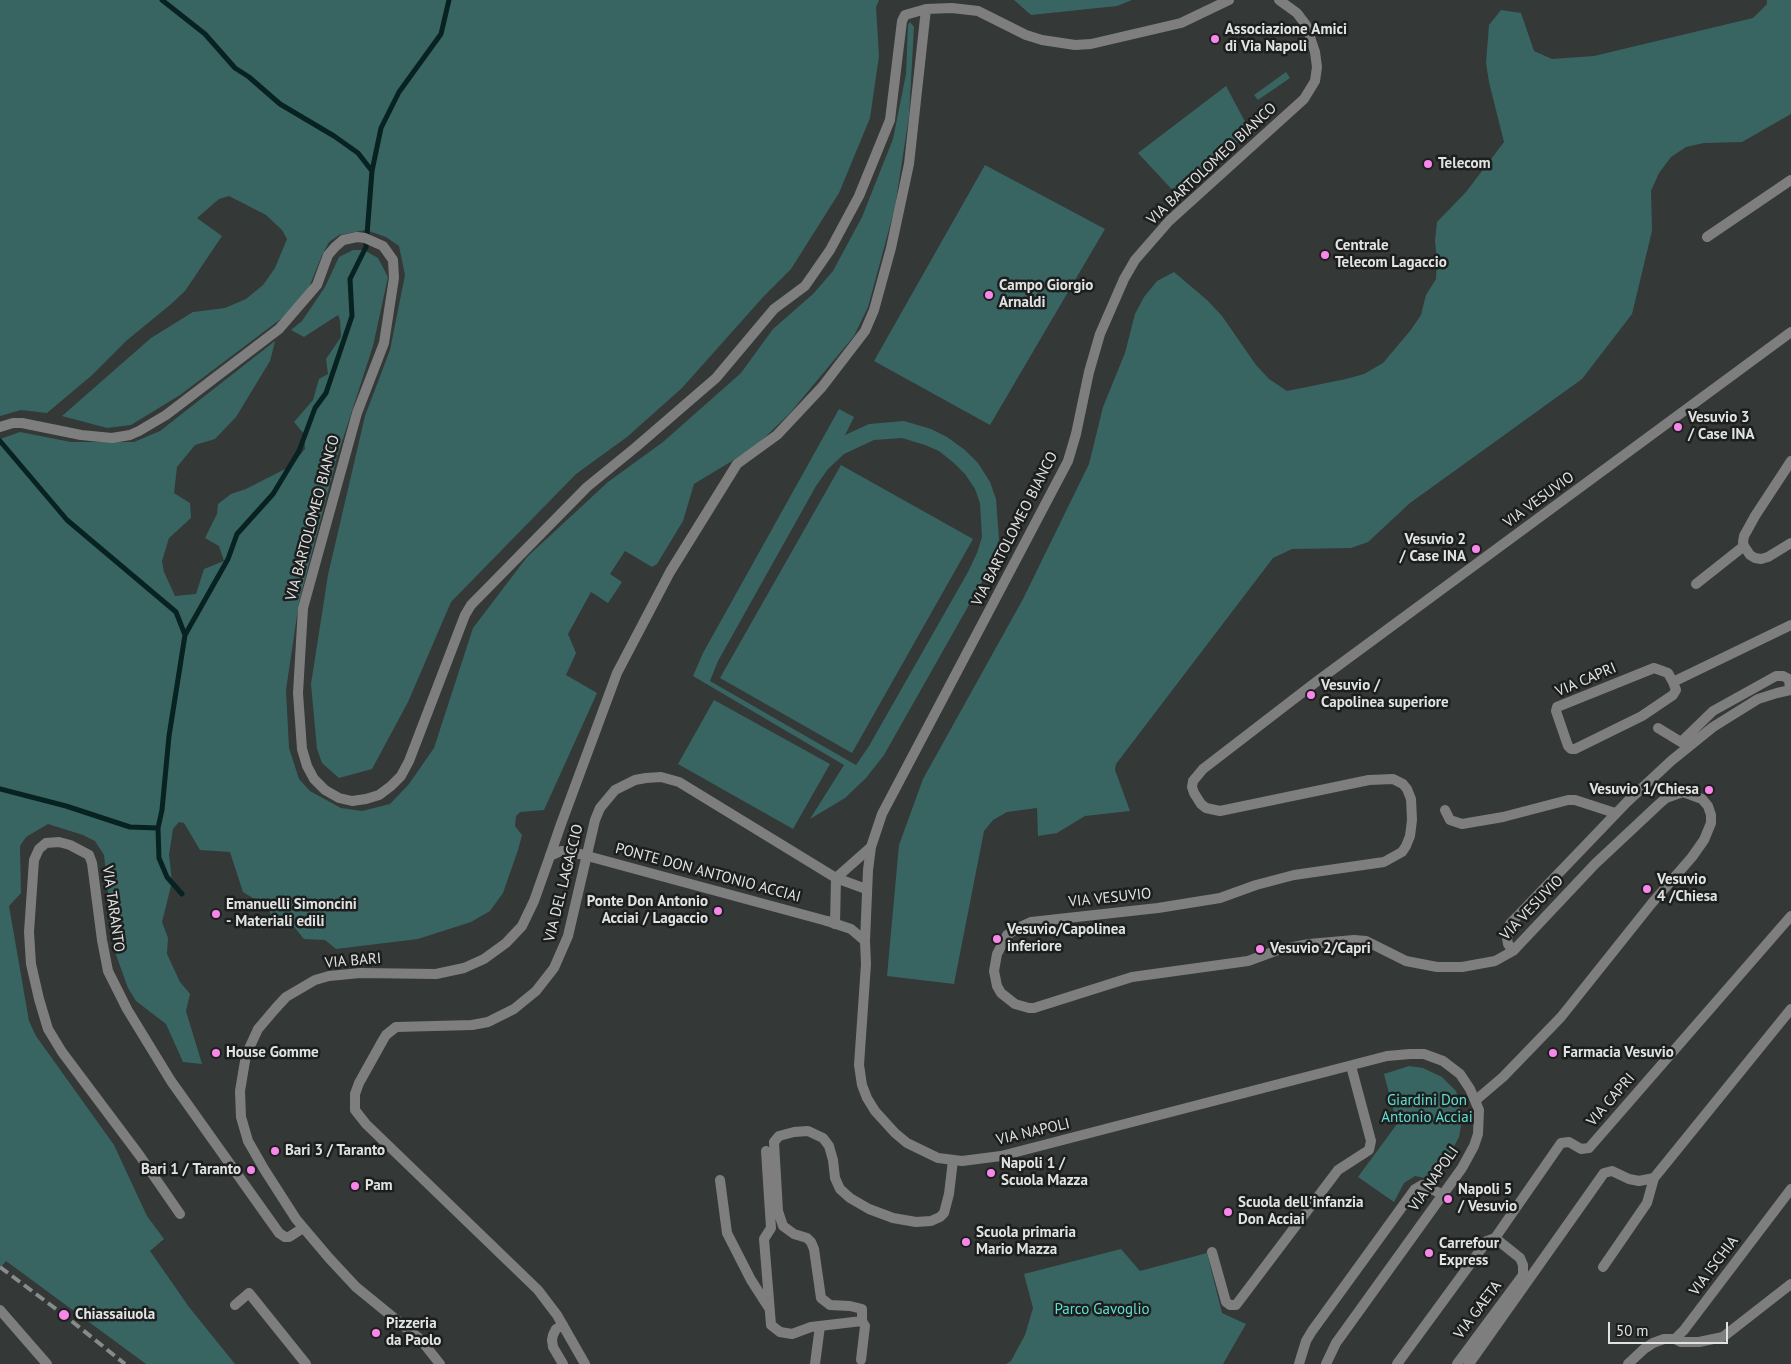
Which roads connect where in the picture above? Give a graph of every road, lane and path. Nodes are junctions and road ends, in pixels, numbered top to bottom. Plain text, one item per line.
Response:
1 (1229, 0) edge
2 (1279, 0) edge
3 (926, 9) junction
4 (1791, 180) edge
5 (1706, 237) dead end
6 (1791, 332) edge
7 (0, 427) edge
8 (1791, 461) edge
9 (1791, 543) edge
10 (1744, 546) junction
11 (1696, 584) dead end
12 (1791, 625) edge
13 (1674, 682) junction
14 (1791, 690) edge
15 (1658, 728) dead end
16 (1445, 810) dead end
17 (1615, 813) junction
18 (871, 847) junction
19 (550, 856) junction
20 (836, 878) junction
21 (866, 890) junction
22 (1791, 916) edge
23 (831, 922) junction
24 (865, 941) junction
25 (1514, 951) junction
26 (1791, 1008) edge
27 (1352, 1066) junction
28 (1476, 1100) junction
29 (766, 1151) dead end
30 (953, 1160) junction
31 (1654, 1178) junction
32 (720, 1180) dead end
33 (1791, 1188) edge
34 (1442, 1194) junction
35 (180, 1214) dead end
36 (304, 1228) junction
37 (1496, 1238) junction
38 (1212, 1252) dead end
39 (1603, 1268) dead end
40 (1791, 1284) edge
41 (235, 1305) dead end
42 (769, 1309) junction
43 (0, 1310) edge
44 (862, 1321) junction
45 (563, 1325) junction
46 (820, 1326) junction
47 (1674, 1340) junction
48 (861, 1360) dead end
49 (47, 1364) edge
50 (306, 1364) edge
51 (440, 1364) edge
52 (563, 1364) edge
53 (585, 1364) edge
54 (815, 1364) edge
55 (1299, 1364) edge
56 (1326, 1364) edge
57 (1397, 1364) edge
58 (1456, 1364) edge
59 (1469, 1364) edge
60 (1628, 1364) edge

1 - 3 street, VIA BARTOLOMEO BIANCO
2 - 18 street, VIA BARTOLOMEO BIANCO
3 - 7 street, VIA BARTOLOMEO BIANCO
3 - 19 street
4 - 5 street
6 - 25 street, VIA VESUVIO
8 - 10 street
9 - 10 street
10 - 11 street
12 - 13 street
13 - 13 street, VIA CAPRI
14 - 15 street
14 - 17 street
16 - 17 street
17 - 25 street
18 - 20 street
18 - 21 street, VIA BARTOLOMEO BIANCO
19 - 23 street, PONTE DON ANTONIO ACCIAI, bridge
19 - 36 street, VIA BARI
20 - 21 street, VIA DEL LAGACCIO
20 - 23 street
20 - 45 street, VIA DEL LAGACCIO
21 - 24 street, VIA BARTOLOMEO BIANCO
22 - 37 street, VIA CAPRI
23 - 24 street
24 - 30 street, VIA NAPOLI
25 - 28 street, VIA VESUVIO
26 - 31 street
27 - 28 street, VIA NAPOLI
27 - 30 street, VIA NAPOLI
27 - 38 street
28 - 34 street, VIA NAPOLI
29 - 42 street
30 - 44 street
31 - 39 street
31 - 59 street, VIA GAETA
32 - 42 street
33 - 47 street, VIA ISCHIA
34 - 55 street
34 - 56 street, VIA NAPOLI
35 - 36 street, VIA TARANTO
36 - 51 street, VIA BARI
37 - 57 street
37 - 58 street, VIA GAETA
40 - 47 street
41 - 50 street
42 - 46 street
43 - 49 street
44 - 46 street
44 - 48 street
45 - 52 street
45 - 53 street, VIA DEL LAGACCIO
46 - 54 street
47 - 60 street

